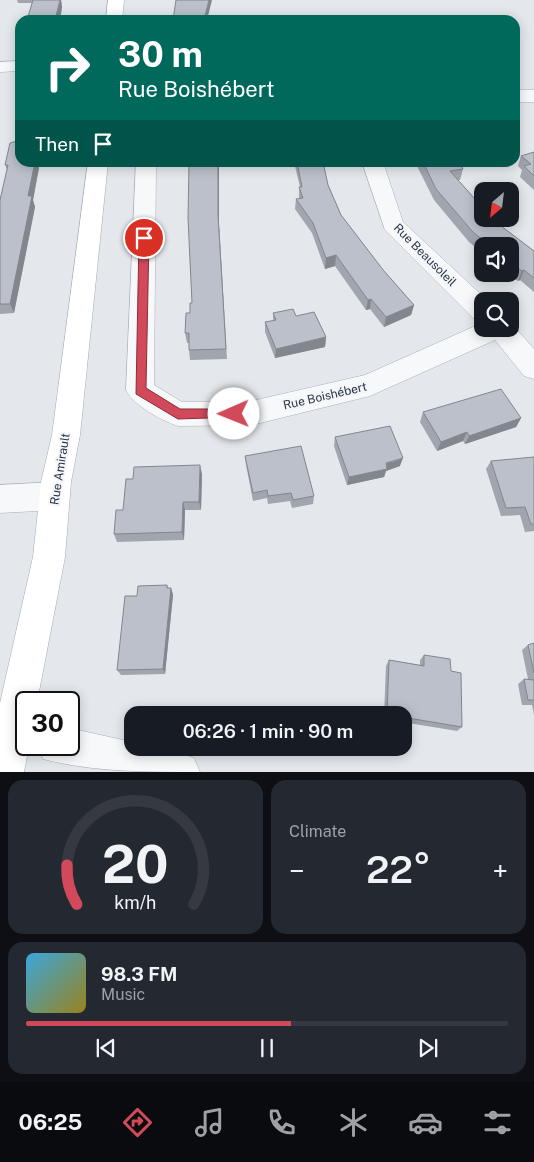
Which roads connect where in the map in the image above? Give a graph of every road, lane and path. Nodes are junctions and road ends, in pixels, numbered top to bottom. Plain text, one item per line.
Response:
1 (116, 0) edge
2 (114, 15) edge
3 (15, 66) edge
4 (0, 67) edge
5 (520, 96) edge
6 (534, 96) edge
7 (97, 167) edge
8 (146, 167) edge
9 (374, 167) edge
10 (474, 303) edge
11 (476, 337) edge
12 (508, 337) edge
13 (534, 368) edge
14 (55, 496) junction
15 (0, 498) edge
16 (27, 691) edge
17 (15, 746) edge
18 (80, 750) edge
19 (4, 772) edge
20 (180, 772) edge

1 - 2 main road
3 - 4 street
5 - 6 street
7 - 14 main road, Rue Amirault
8 - 11 street, Rue Boishébert
9 - 10 street, Rue Beausoleil
12 - 13 street
14 - 15 street
14 - 16 main road, Rue Amirault
17 - 19 main road, Rue Amirault
18 - 20 street

